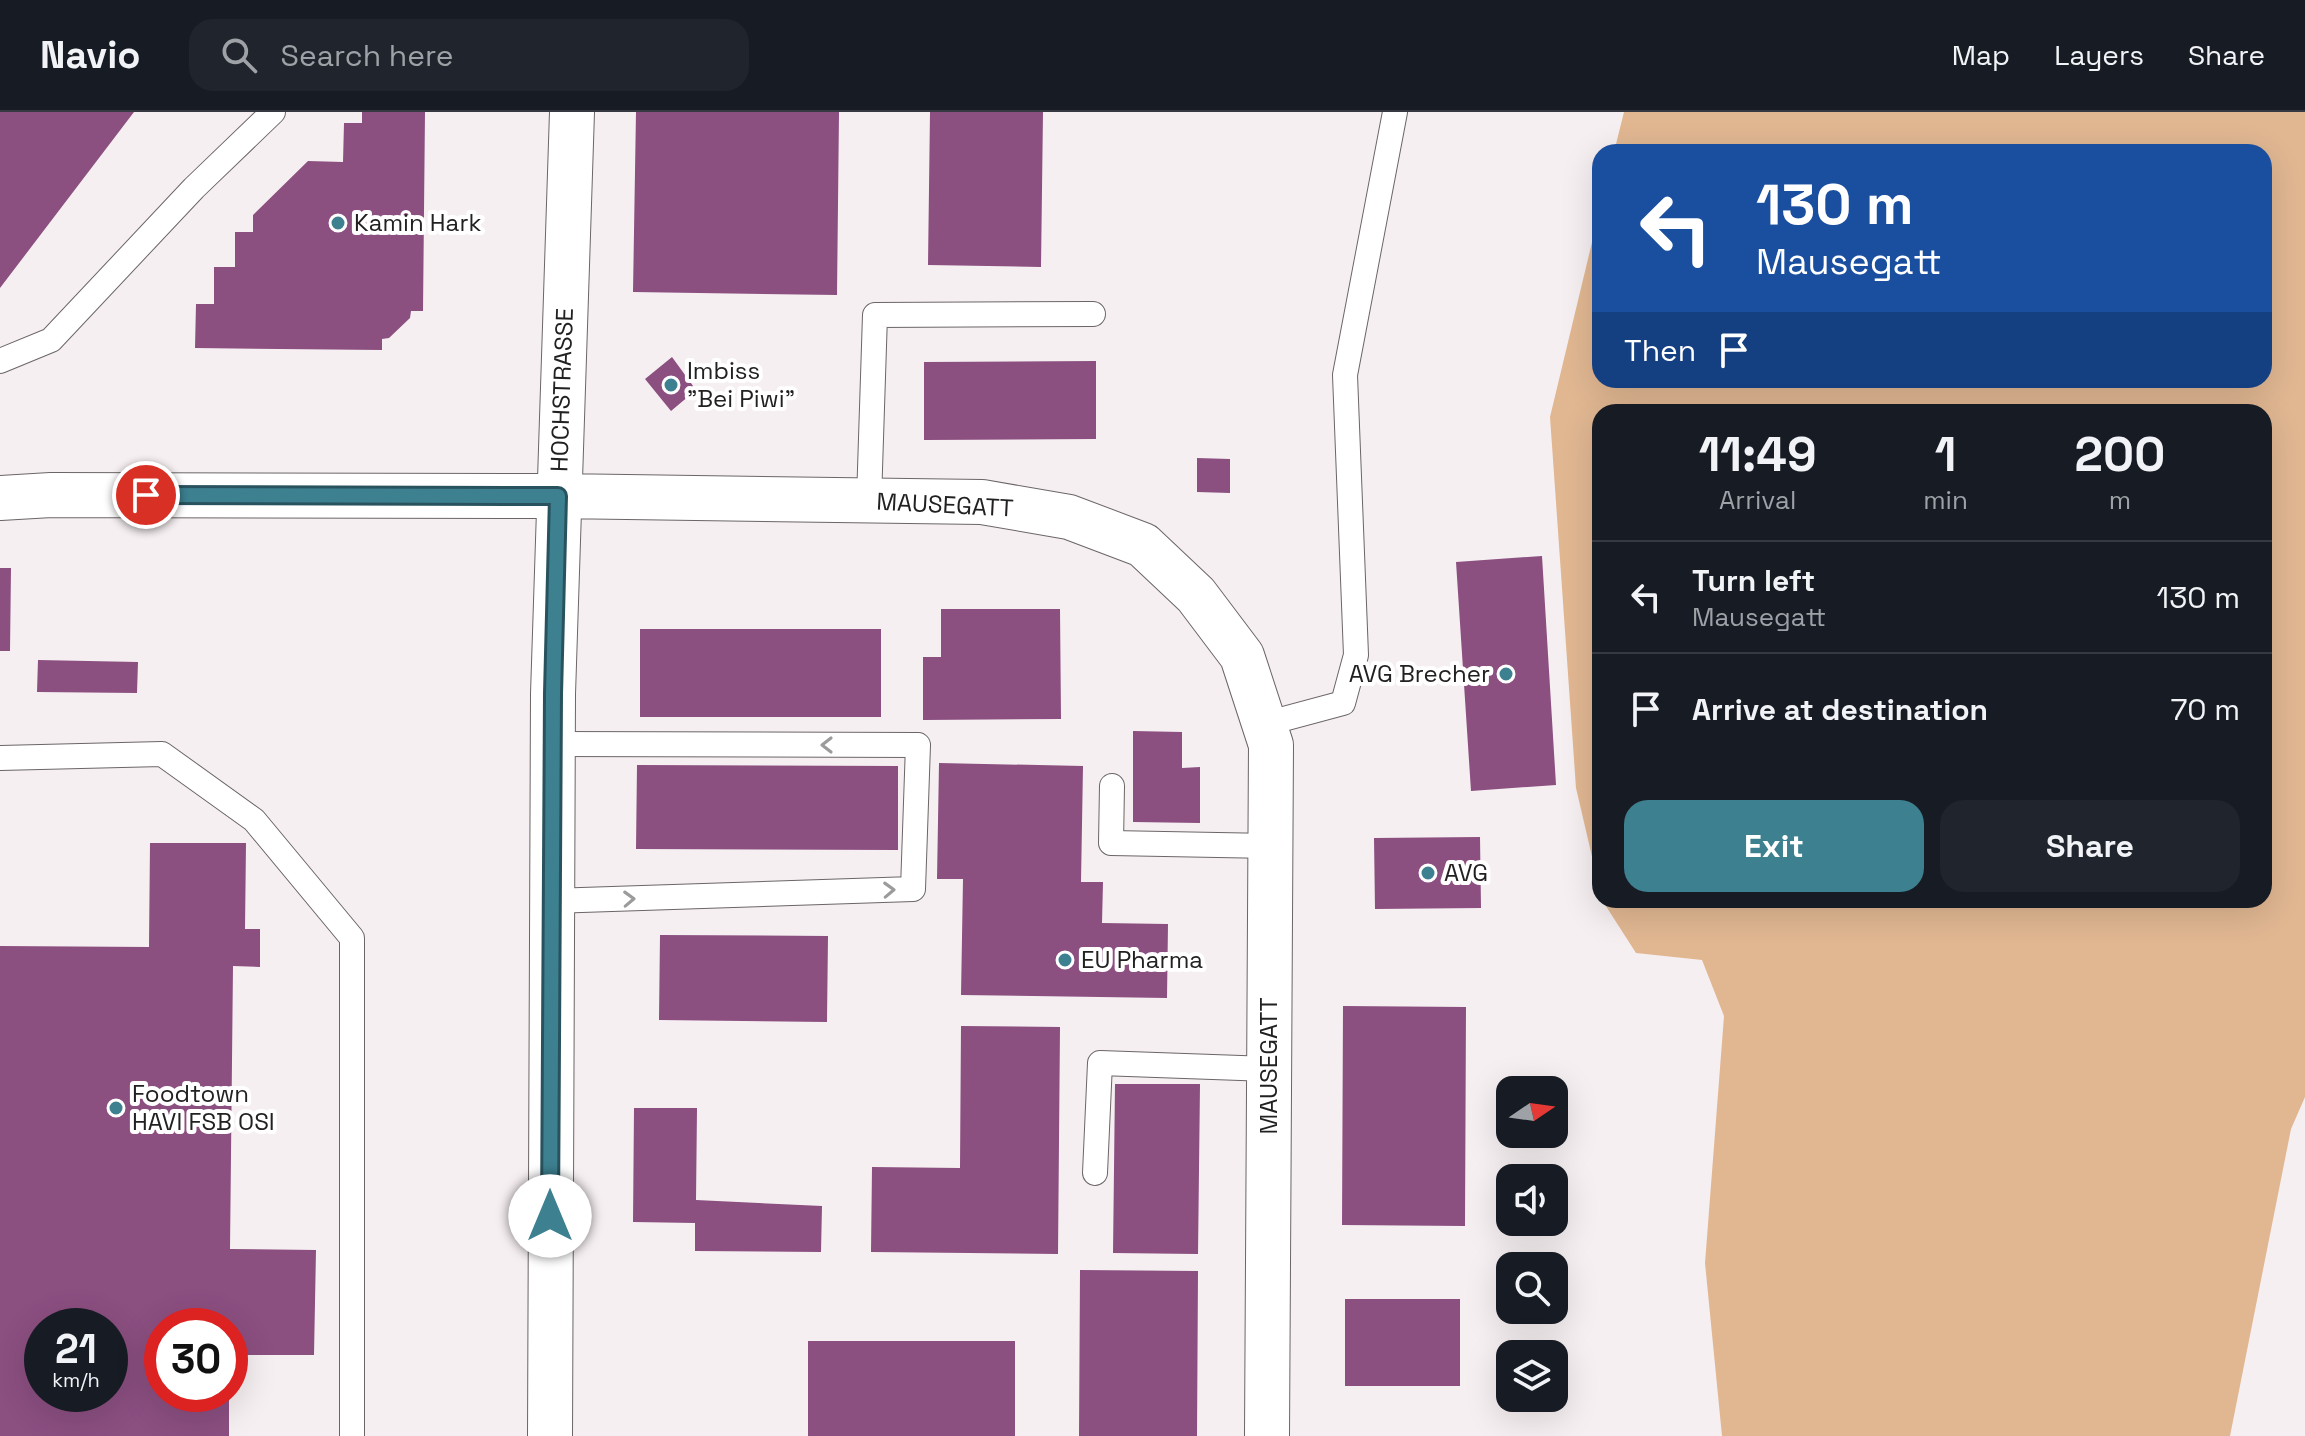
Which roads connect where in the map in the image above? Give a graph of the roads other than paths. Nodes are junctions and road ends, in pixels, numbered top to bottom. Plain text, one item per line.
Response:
1 (273, 112) edge
2 (572, 112) edge
3 (1395, 112) edge
4 (1093, 314) dead end
5 (0, 361) edge
6 (558, 496) junction
7 (0, 498) edge
8 (869, 500) junction
9 (1265, 724) junction
10 (552, 744) junction
11 (0, 758) edge
12 (1112, 786) dead end
13 (1271, 846) junction
14 (551, 901) junction
15 (1269, 1069) junction
16 (1095, 1173) dead end
17 (352, 1436) edge
18 (550, 1436) edge
19 (1267, 1436) edge

1 - 5 lane
2 - 6 street, HOCHSTRASSE
3 - 9 lane
4 - 8 lane
6 - 7 street, MAUSEGATT
6 - 8 street, MAUSEGATT
6 - 10 street, HOCHSTRASSE
8 - 9 street, MAUSEGATT
9 - 13 street, MAUSEGATT
10 - 14 street, HOCHSTRASSE
14 -> 10 lane
11 - 17 lane
12 - 13 lane
13 - 15 street, MAUSEGATT
14 - 18 street, HOCHSTRASSE
15 - 16 lane
15 - 19 street, MAUSEGATT

